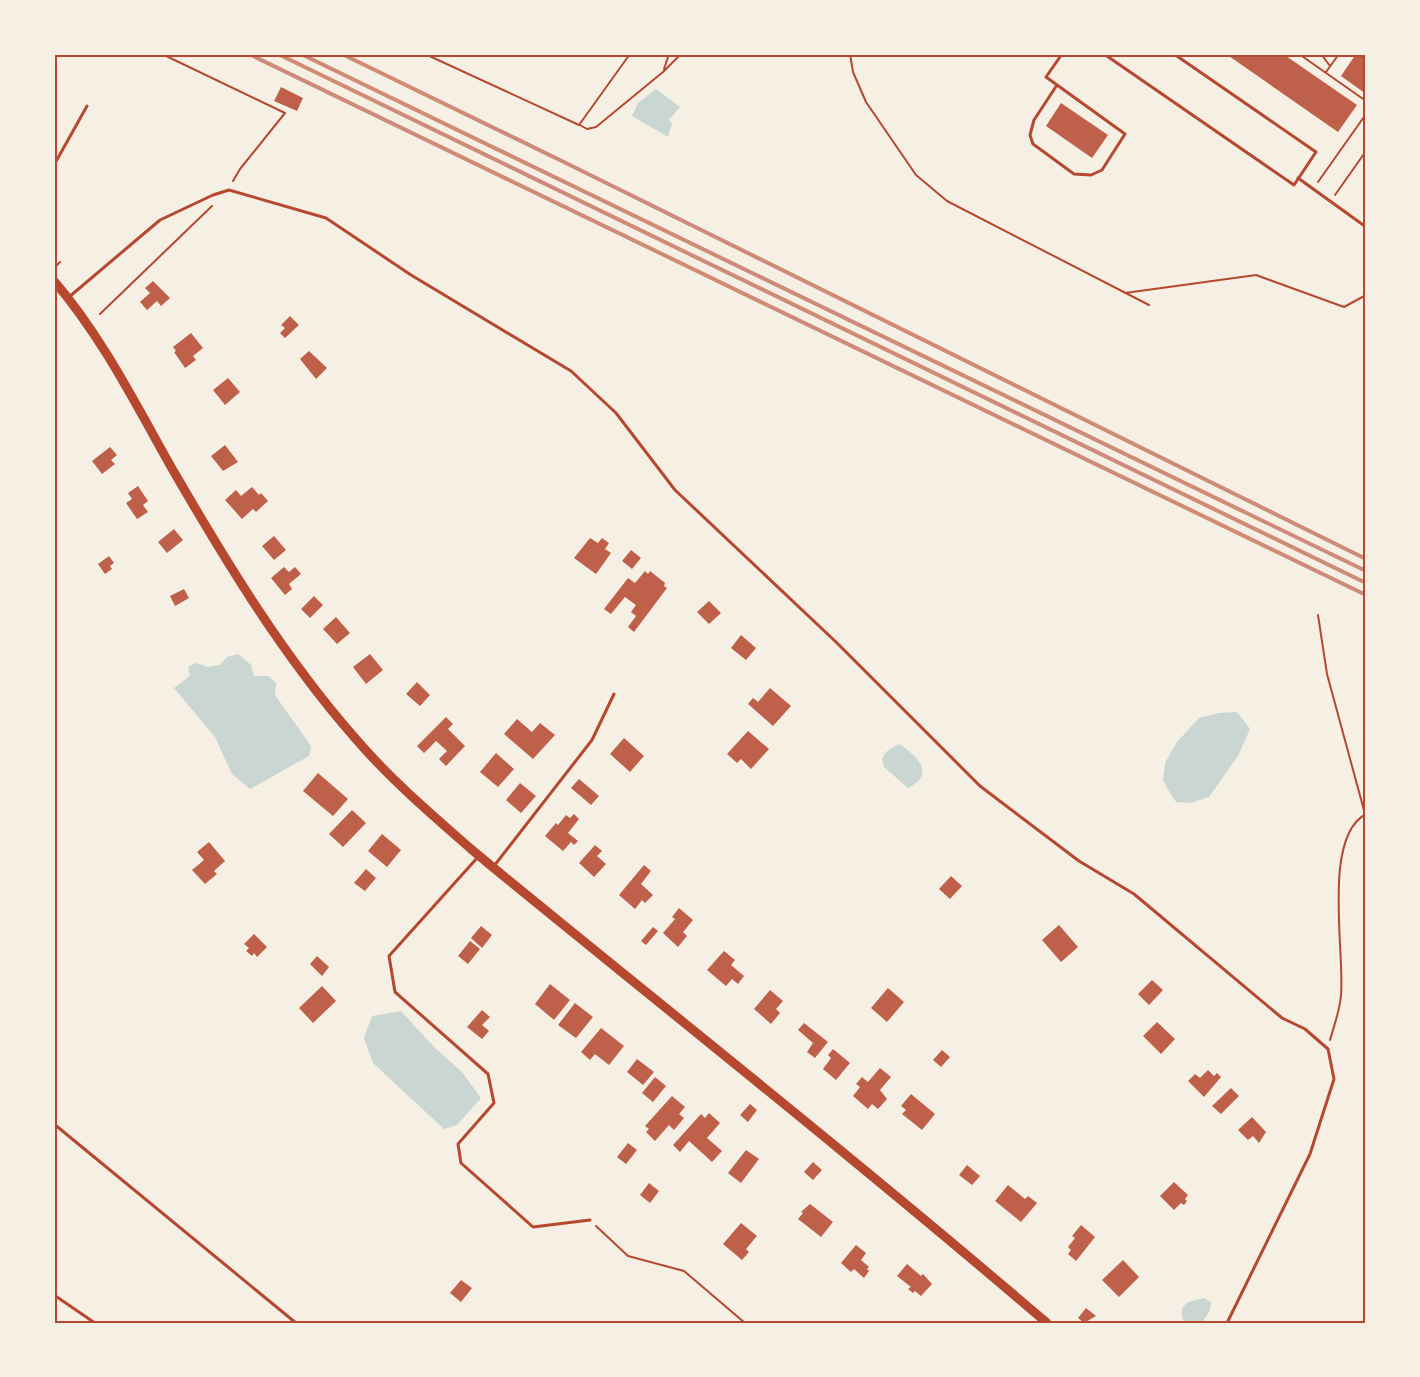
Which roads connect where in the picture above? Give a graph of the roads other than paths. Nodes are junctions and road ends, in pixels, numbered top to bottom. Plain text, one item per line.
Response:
1 (1062, 54) edge
2 (1104, 54) edge
3 (1174, 54) edge
4 (1057, 85) junction
5 (87, 106) dead end
6 (54, 165) edge
7 (1298, 178) junction
8 (1366, 227) edge
9 (54, 280) edge
10 (68, 297) junction
11 (614, 694) dead end
12 (479, 856) junction
13 (493, 867) junction
14 (54, 1124) edge
15 (590, 1220) road end
16 (54, 1295) edge
17 (95, 1323) edge
18 (296, 1323) edge
19 (1047, 1323) edge
20 (1227, 1323) edge

1 - 4 lane
2 - 7 lane
3 - 7 lane
4 - 4 lane
5 - 6 lane
7 - 8 lane
9 - 10 main road
10 - 12 main road
10 - 20 lane
11 - 13 lane
12 - 13 main road
12 - 15 lane
13 - 19 main road
14 - 18 lane
16 - 17 lane

